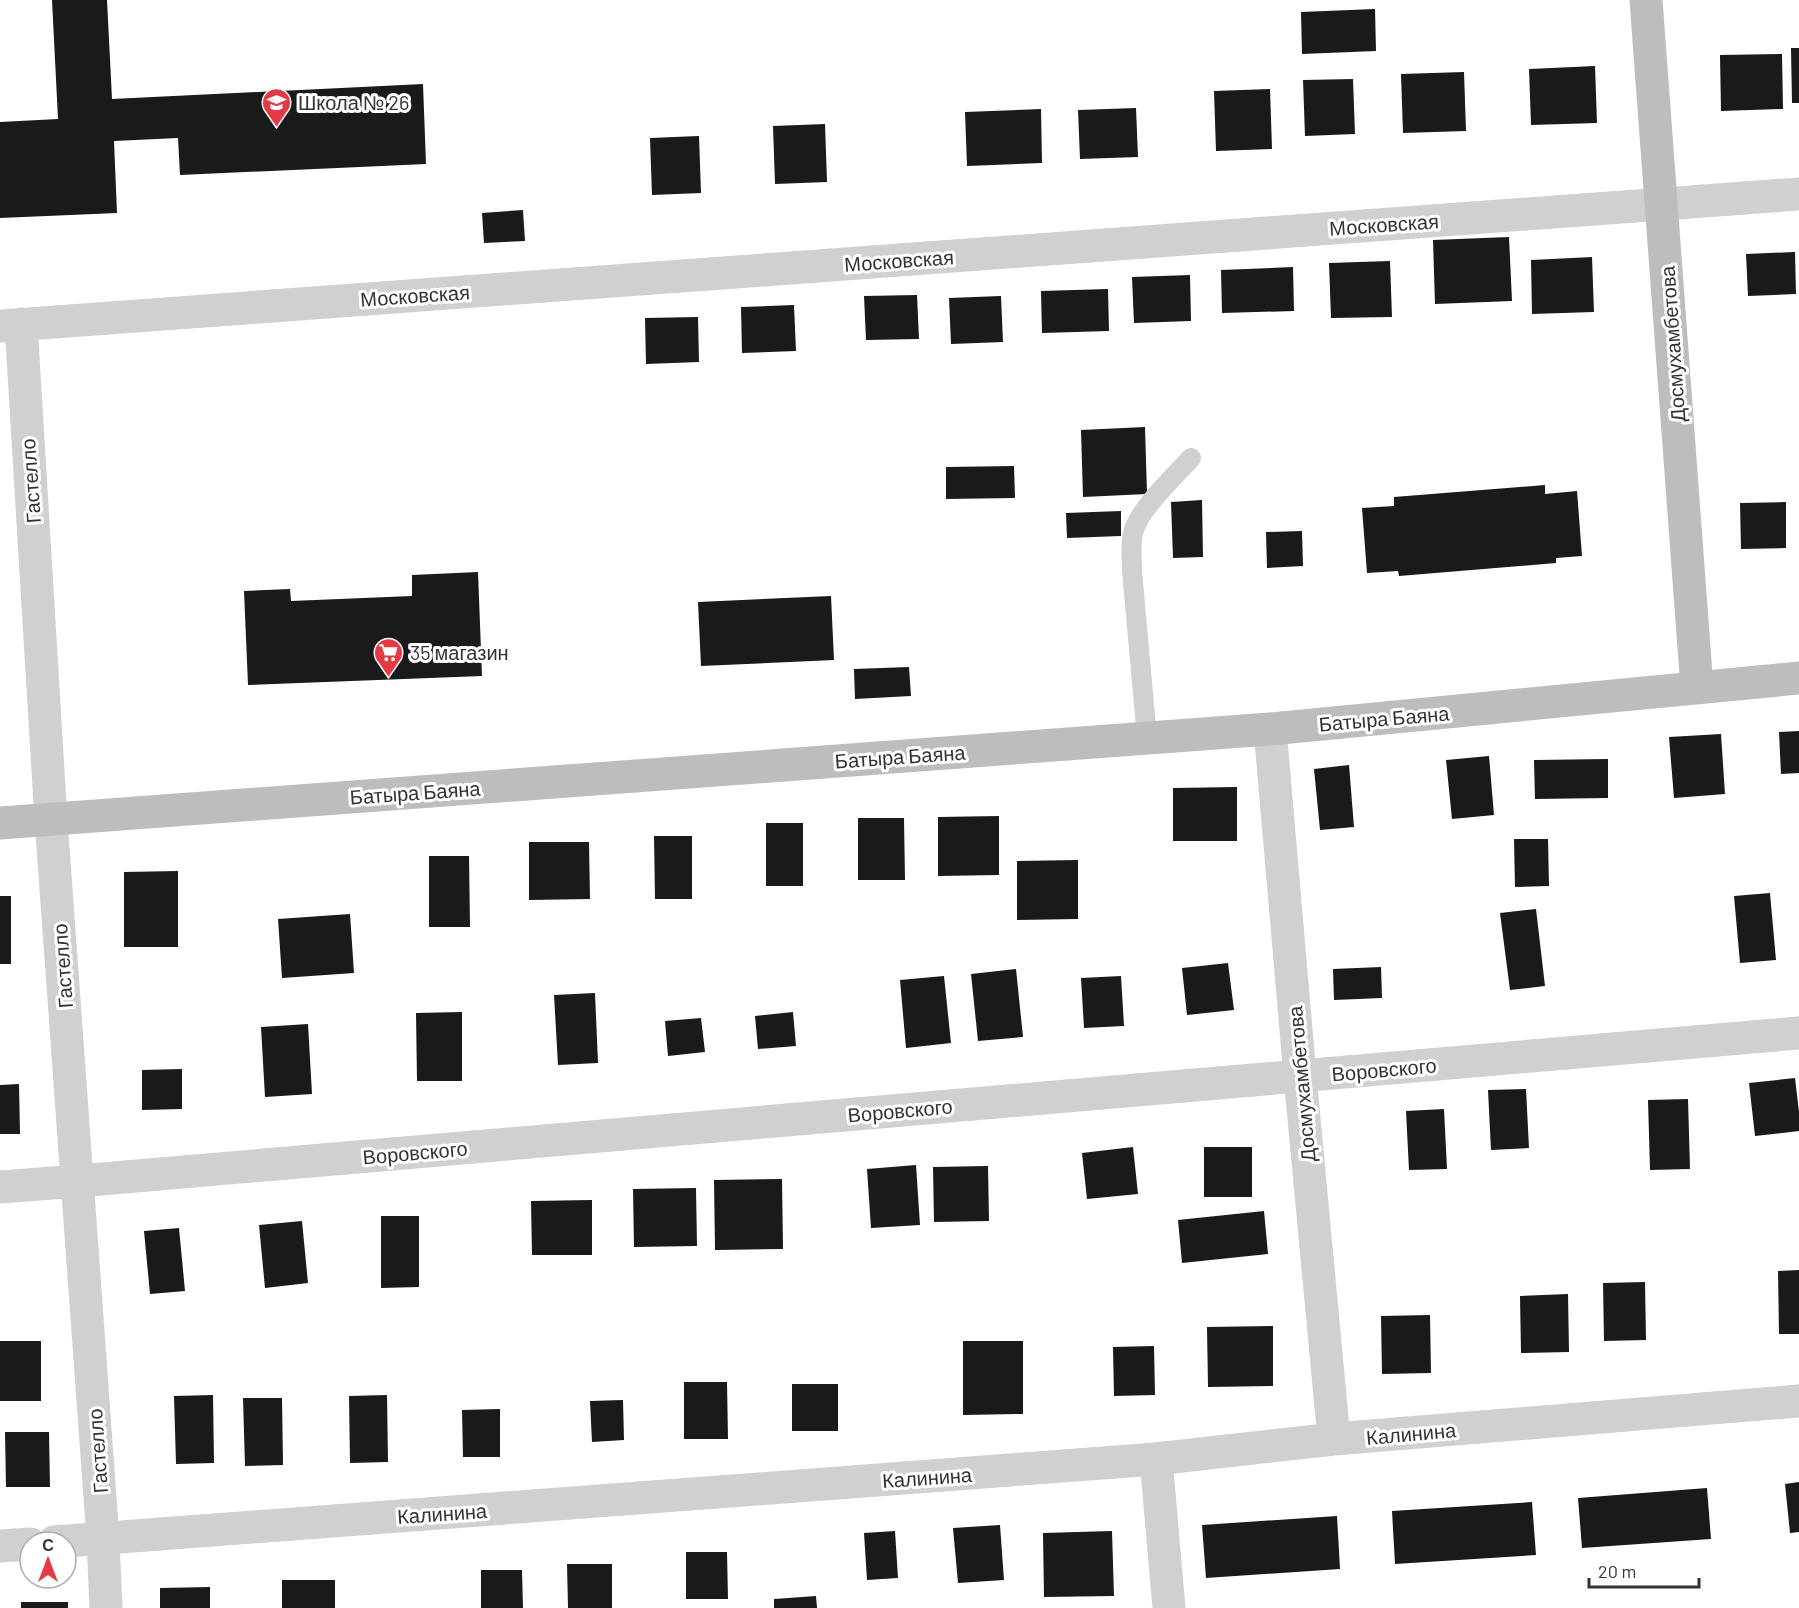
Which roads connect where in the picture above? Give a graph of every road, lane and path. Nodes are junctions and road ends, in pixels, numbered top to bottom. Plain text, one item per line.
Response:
1 (1646, 0) edge
2 (1799, 194) edge
3 (1661, 204) junction
4 (10, 325) edge
5 (1191, 458) dead end
6 (1799, 678) edge
7 (1697, 688) junction
8 (1270, 729) junction
9 (1147, 738) junction
10 (51, 820) junction
11 (0, 823) edge
12 (1799, 1033) edge
13 (1300, 1076) junction
14 (78, 1181) junction
15 (0, 1187) edge
16 (1799, 1401) edge
17 (1334, 1439) junction
18 (1156, 1459) junction
19 (103, 1539) junction
20 (78, 1541) edge
21 (18, 1545) edge
22 (0, 1546) edge
23 (106, 1608) edge
24 (1169, 1608) edge

1 - 3 street, Досмухамбетова
2 - 3 street, Московская
3 - 4 street, Московская
3 - 7 street, Досмухамбетова
4 - 10 street, Гастелло
5 - 9 lane
6 - 7 street, Батыра Баяна
7 - 8 street, Батыра Баяна
8 - 9 street, Батыра Баяна
8 - 13 street, Досмухамбетова
9 - 10 street, Батыра Баяна
10 - 11 street, Батыра Баяна
10 - 14 street, Гастелло
12 - 13 street, Воровского
13 - 14 street, Воровского
13 - 17 street, Досмухамбетова
14 - 15 street, Воровского
14 - 19 street, Гастелло
16 - 17 street, Калинина
17 - 18 street, Калинина
18 - 19 street, Калинина
18 - 24 street
19 - 20 street, Калинина
19 - 23 street, Гастелло
21 - 22 street

